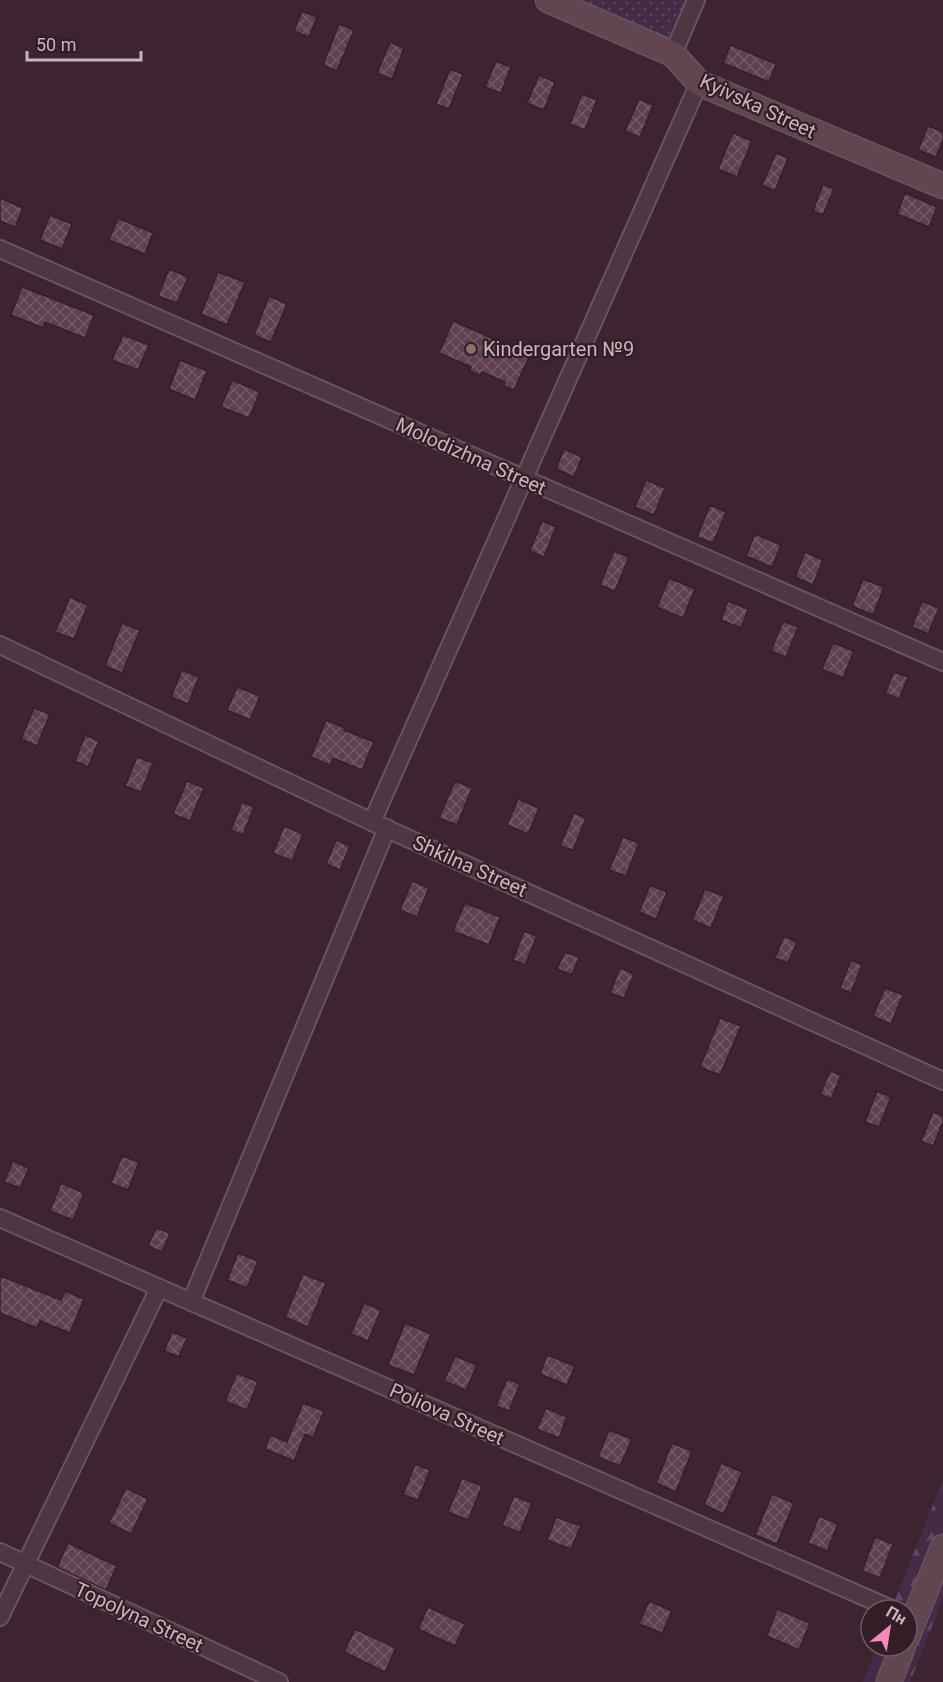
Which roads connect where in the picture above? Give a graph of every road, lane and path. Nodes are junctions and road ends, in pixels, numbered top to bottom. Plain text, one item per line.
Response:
1 (548, 0) edge
2 (696, 0) edge
3 (673, 54) junction
4 (699, 83) junction
5 (943, 186) edge
6 (0, 249) edge
7 (524, 480) junction
8 (0, 645) edge
9 (943, 662) edge
10 (379, 825) junction
11 (943, 1081) edge
12 (0, 1218) edge
13 (159, 1288) junction
14 (191, 1302) junction
15 (943, 1547) edge
16 (0, 1552) edge
17 (25, 1563) junction
18 (916, 1598) edge
19 (859, 1600) edge
20 (0, 1617) edge
21 (898, 1658) edge
22 (279, 1682) edge
23 (889, 1682) edge

1 - 3 street, Kyivska Street
2 - 3 street
3 - 4 street, Kyivska Street
4 - 5 street, Kyivska Street
4 - 7 street
6 - 7 street, Molodizhna Street
7 - 9 street, Molodizhna Street
7 - 10 street
8 - 10 street, Shkilna Street
10 - 11 street, Shkilna Street
10 - 14 street
12 - 13 street, Poliova Street
13 - 14 street, Poliova Street
13 - 17 street
14 - 19 street, Poliova Street
15 - 18 street
16 - 17 street, Topolyna Street
17 - 20 street
17 - 22 street, Topolyna Street
21 - 23 street

